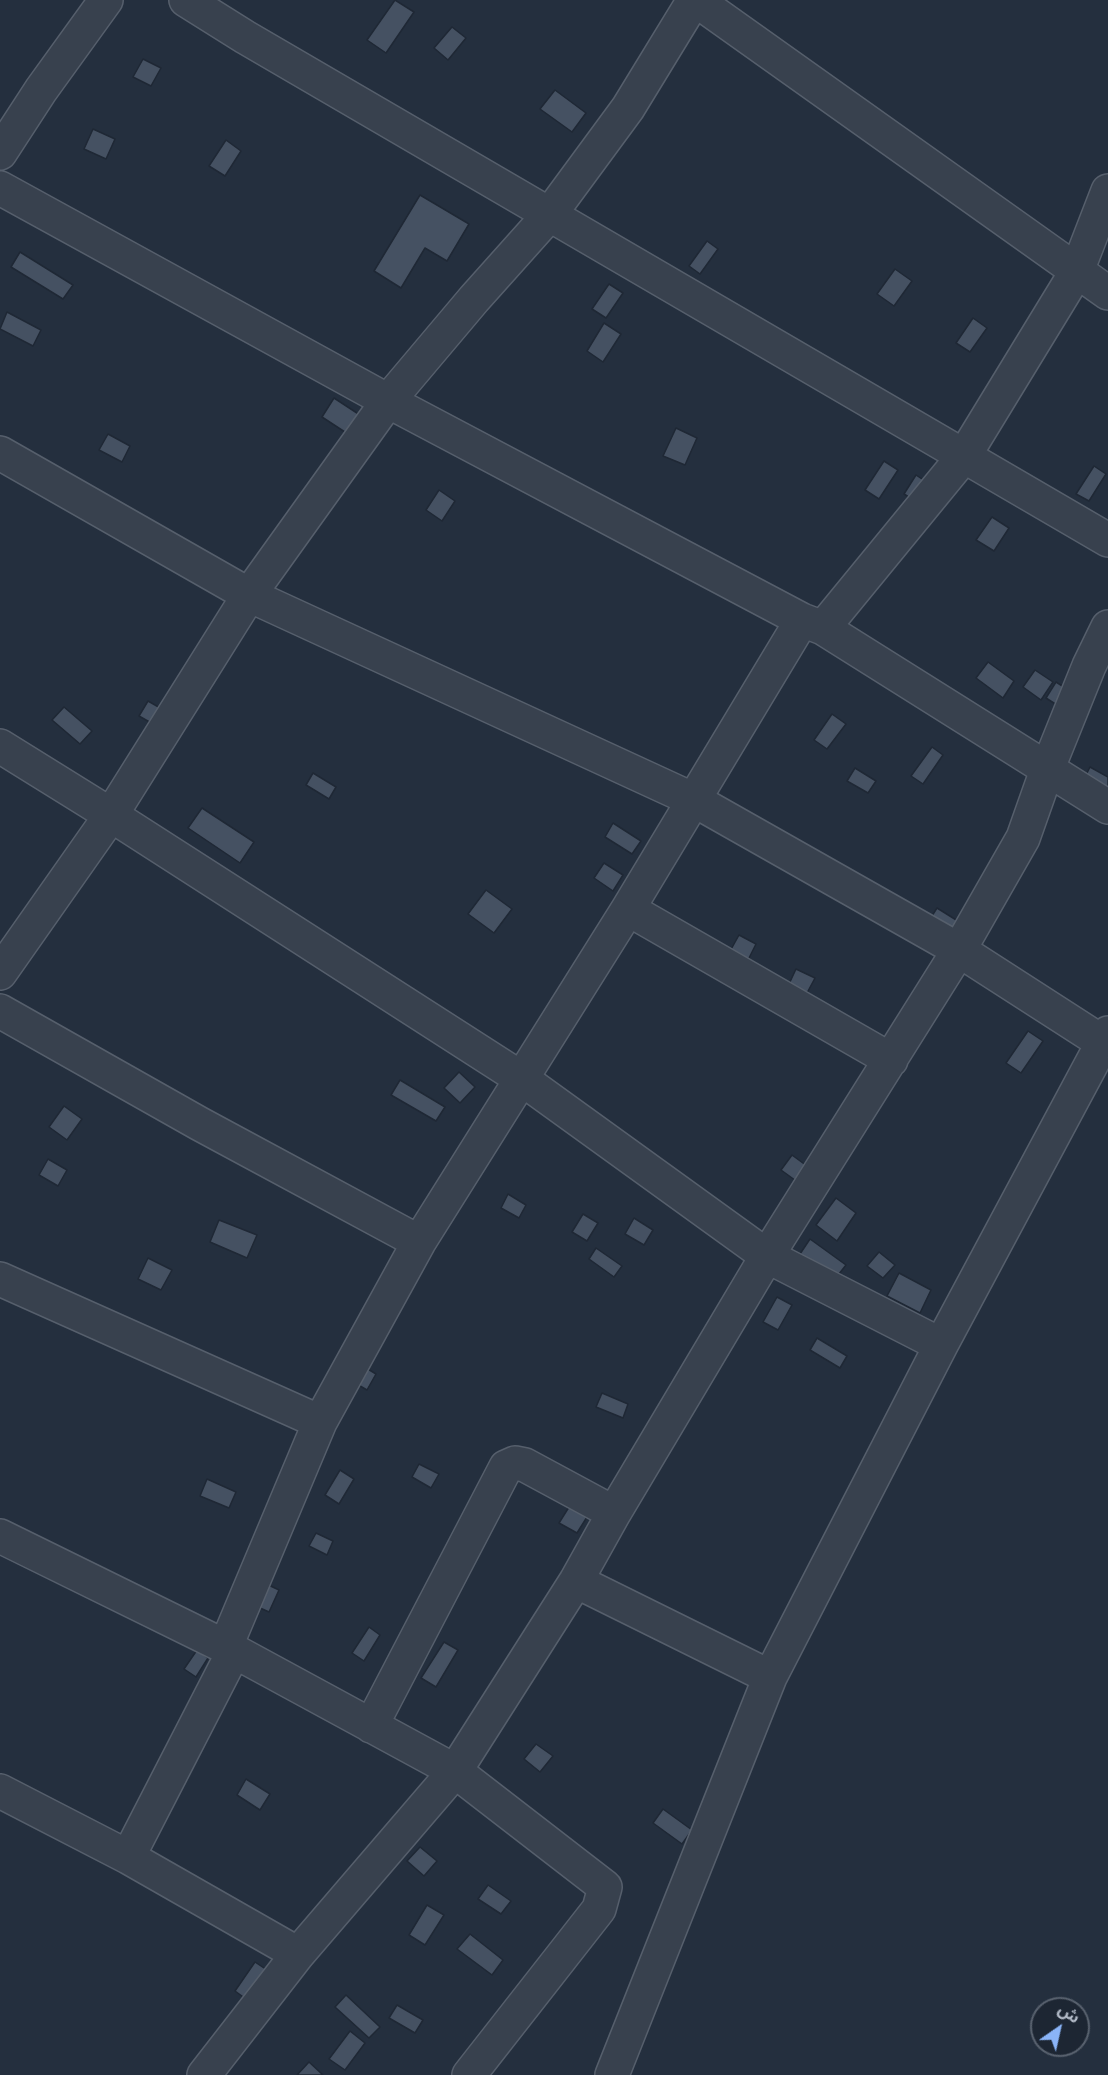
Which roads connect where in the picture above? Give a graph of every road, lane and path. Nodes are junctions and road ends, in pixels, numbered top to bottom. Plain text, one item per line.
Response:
1 (106, 0) edge
2 (186, 0) edge
3 (695, 0) edge
4 (0, 153) edge
5 (0, 188) edge
6 (1108, 191) edge
7 (550, 214) junction
8 (1077, 272) junction
9 (1108, 293) edge
10 (388, 401) junction
11 (0, 453) edge
12 (964, 456) junction
13 (1108, 540) edge
14 (249, 595) junction
15 (812, 625) junction
16 (1108, 627) edge
17 (0, 746) edge
18 (1047, 770) junction
19 (694, 800) junction
20 (1108, 807) edge
21 (111, 815) junction
22 (628, 909) junction
23 (959, 950) junction
24 (0, 973) edge
25 (0, 1011) edge
26 (1105, 1037) edge
27 (891, 1060) junction
28 (522, 1079) junction
29 (419, 1242) junction
30 (767, 1256) junction
31 (0, 1279) edge
32 (941, 1345) junction
33 (320, 1422) junction
34 (614, 1513) junction
35 (0, 1536) edge
36 (576, 1581) junction
37 (229, 1650) junction
38 (770, 1677) junction
39 (371, 1726) junction
40 (455, 1771) junction
41 (0, 1791) edge
42 (128, 1857) junction
43 (298, 1954) junction
44 (204, 2075) edge
45 (469, 2075) edge
46 (612, 2075) edge

1 - 4 street
2 - 7 street
3 - 7 street
3 - 8 street
5 - 10 street
6 - 8 street
7 - 10 street
7 - 12 street
8 - 9 street
8 - 12 street
10 - 14 street
10 - 15 street
11 - 14 street
12 - 13 street
12 - 15 street
14 - 19 street
14 - 21 street
15 - 18 street
15 - 19 street
16 - 18 street
17 - 21 street
18 - 20 street
18 - 23 street
19 - 22 street
19 - 23 street
21 - 24 street
21 - 28 street
22 - 27 street
22 - 28 street
23 - 26 street
23 - 27 street
25 - 29 street
26 - 32 street
27 - 30 street
28 - 29 street
28 - 30 street
29 - 33 street
30 - 32 street
30 - 34 street
31 - 33 street
32 - 38 street
33 - 37 street
34 - 36 street
34 - 39 street
35 - 37 street
36 - 38 street
36 - 40 street
37 - 39 street
37 - 42 street
38 - 46 street
39 - 40 street
40 - 43 street
40 - 45 street
41 - 42 street
42 - 43 street
43 - 44 street

